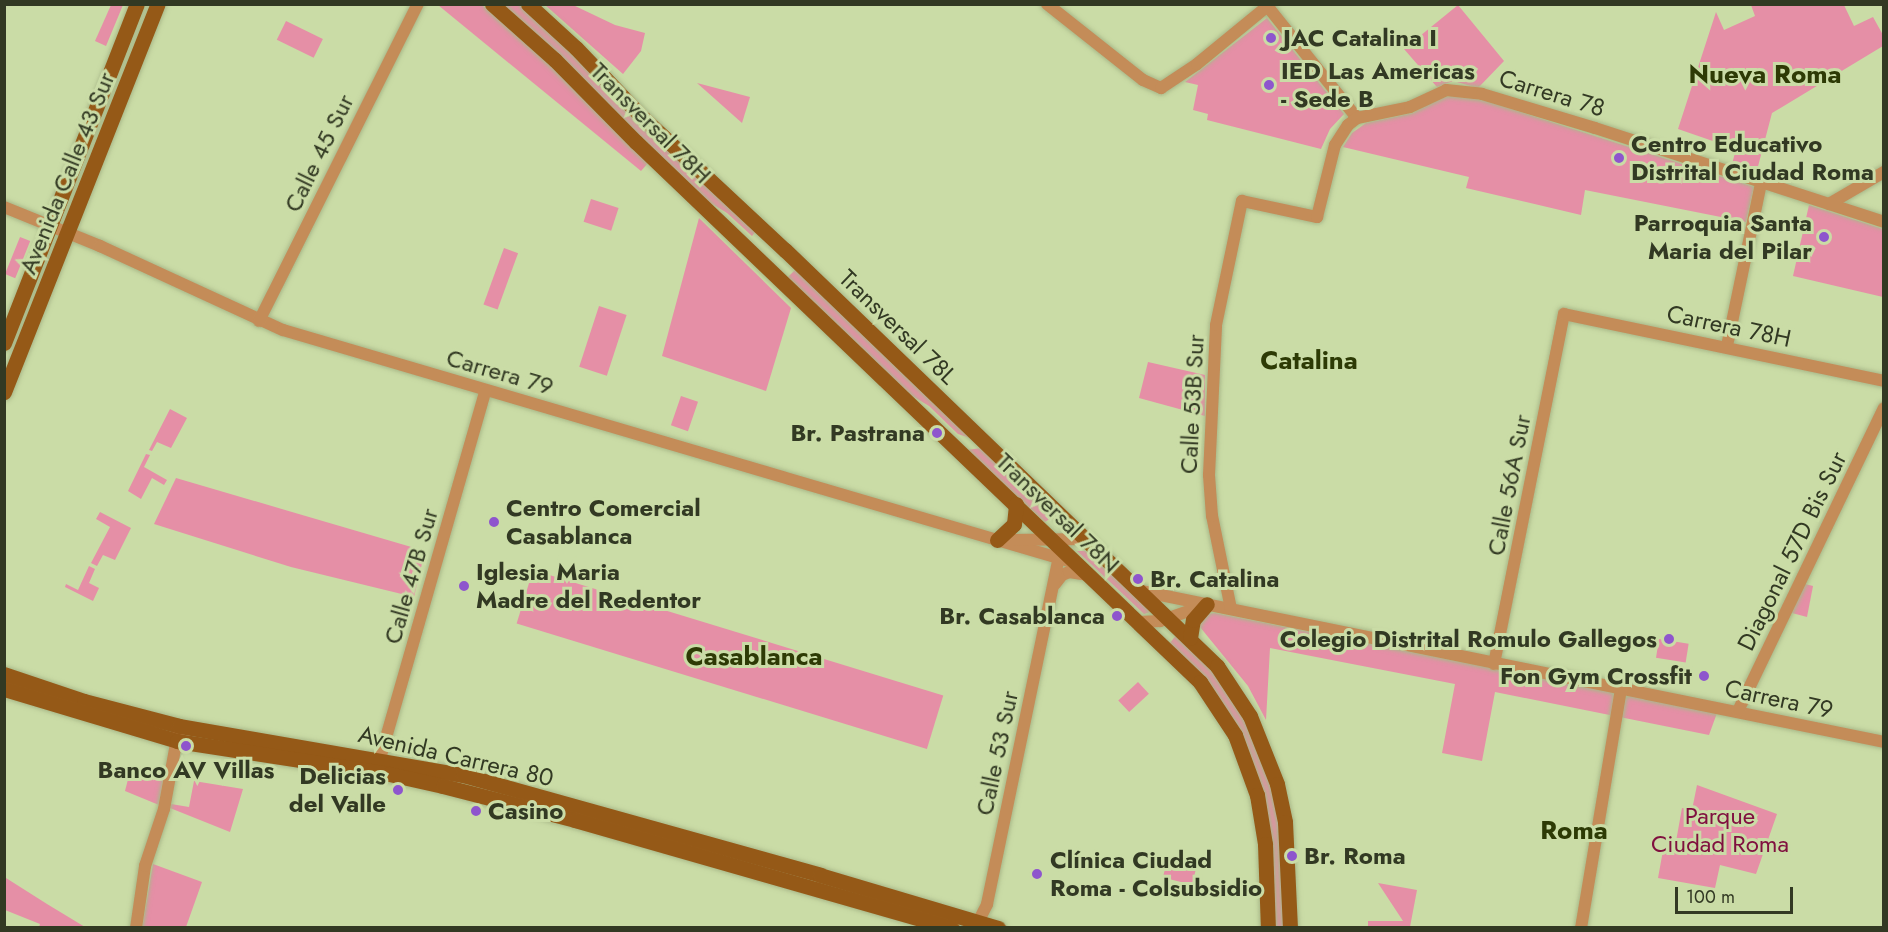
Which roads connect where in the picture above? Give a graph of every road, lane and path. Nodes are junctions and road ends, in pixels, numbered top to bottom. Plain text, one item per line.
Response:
1 (137, 4) edge
2 (158, 4) edge
3 (418, 4) edge
4 (492, 4) edge
5 (528, 4) edge
6 (1047, 4) edge
7 (1269, 6) edge
8 (1357, 118) junction
9 (1884, 172) edge
10 (1761, 183) junction
11 (1829, 204) junction
12 (4, 207) edge
13 (1884, 222) edge
14 (50, 226) junction
15 (68, 233) junction
16 (785, 250) joint
17 (777, 277) joint
18 (1564, 314) joint
19 (259, 321) junction
20 (4, 343) edge
21 (1727, 346) junction
22 (1884, 381) edge
23 (486, 390) junction
24 (4, 392) edge
25 (1884, 408) edge
26 (945, 436) joint
27 (980, 436) joint
28 (1016, 504) junction
29 (1086, 538) junction
30 (997, 540) junction
31 (1058, 548) junction
32 (1091, 576) junction
33 (1054, 585) junction
34 (1141, 591) junction
35 (1207, 604) junction
36 (1231, 609) junction
37 (1169, 618) junction
38 (1140, 622) junction
39 (1190, 638) junction
40 (1494, 664) junction
41 (4, 675) edge
42 (4, 689) edge
43 (1621, 689) junction
44 (1738, 711) junction
45 (178, 733) junction
46 (1884, 742) edge
47 (378, 766) junction
48 (600, 821) junction
49 (753, 856) junction
50 (750, 871) junction
51 (977, 925) edge
52 (136, 927) edge
53 (952, 927) edge
54 (998, 927) edge
55 (1268, 927) edge
56 (1290, 927) edge
57 (1581, 927) edge

1 - 14 main road, Avenida Calle 43 Sur
2 - 15 main road, Avenida Calle 43 Sur
3 - 19 street, Calle 45 Sur
4 - 17 main road, Transversal 78H
5 - 16 main road, Transversal 78H
6 - 7 street
7 - 8 street
8 - 10 street, Carrera 78
8 - 36 street, Calle 53B Sur
9 - 11 street
10 - 11 street, Carrera 78
10 - 21 street
11 - 13 street, Carrera 78
12 - 14 street, Carrera 79
14 - 15 street, Carrera 79
14 - 20 main road, Avenida Calle 43 Sur
15 - 19 street, Carrera 79
15 - 24 main road, Avenida Calle 43 Sur
16 - 27 main road, Transversal 78L
17 - 26 main road, Transversal 78L
18 - 21 street, Carrera 78H
18 - 40 street, Calle 56A Sur
19 - 23 street, Carrera 79
21 - 22 street, Carrera 78H
23 - 30 street, Carrera 79
23 - 47 street, Calle 47B Sur
25 - 44 street, Diagonal 57D Bis Sur
26 - 28 main road, Transversal 78N
27 - 29 main road, Transversal 78N
28 - 30 main road
28 - 31 main road, Transversal 78N
29 - 31 street, Carrera 79
29 - 34 main road, Transversal 78N
30 - 31 street, Carrera 79
30 - 31 street, Carrera 79
31 - 32 main road, Transversal 78N
31 - 33 street, Calle 53 Sur
32 - 33 street
32 - 38 main road, Transversal 78N
33 - 51 street, Calle 53 Sur
34 - 35 street, Carrera 79
34 - 37 main road, Transversal 78N
35 - 36 street, Carrera 79
35 - 37 street
35 - 39 main road
36 - 40 street, Carrera 79
37 - 38 street
37 - 39 main road, Transversal 78N
38 - 55 main road, Transversal 78N
39 - 56 main road, Transversal 78N
40 - 43 street, Carrera 79
41 - 45 main road, Avenida Carrera 80
42 - 45 main road, Avenida Carrera 80
43 - 44 street, Carrera 79
43 - 57 street
44 - 46 street, Carrera 79
45 - 47 main road, Avenida Carrera 80
45 - 52 street
47 - 48 main road, Avenida Carrera 80
48 - 49 main road, Avenida Carrera 80
48 - 50 main road, Avenida Carrera 80
49 - 50 main road
49 - 51 main road, Avenida Carrera 80
50 - 53 main road, Avenida Carrera 80
51 - 54 main road, Avenida Carrera 80

